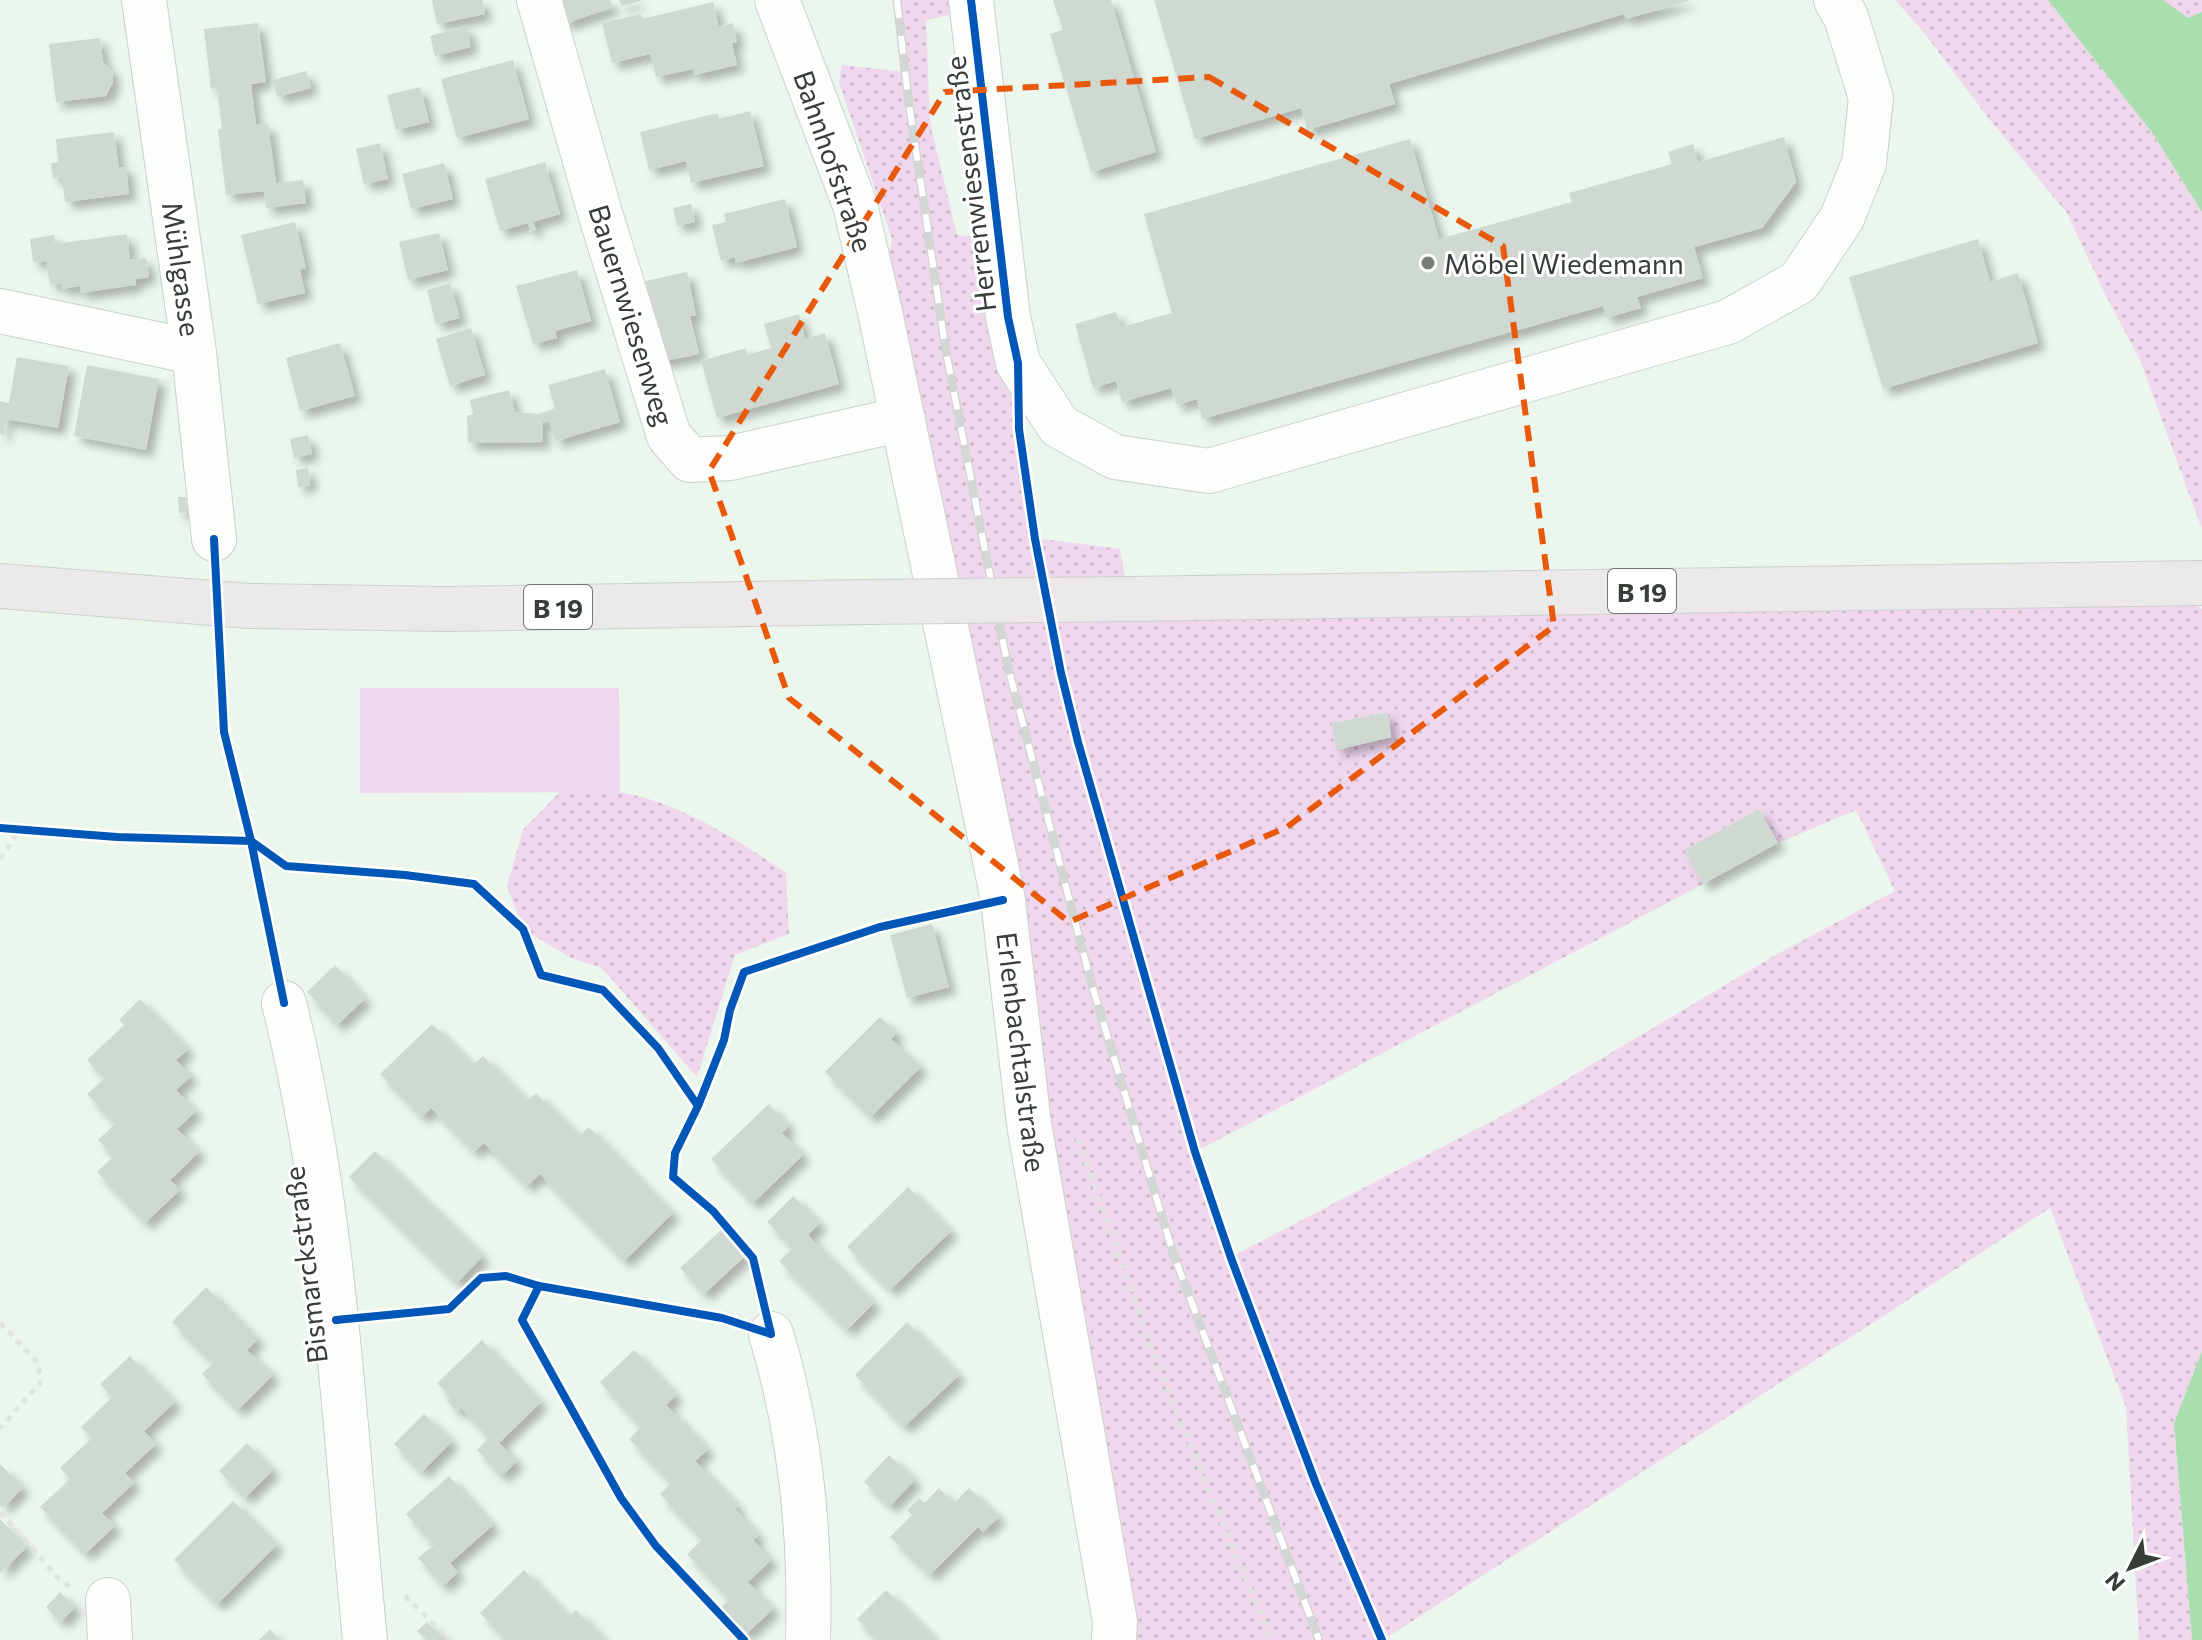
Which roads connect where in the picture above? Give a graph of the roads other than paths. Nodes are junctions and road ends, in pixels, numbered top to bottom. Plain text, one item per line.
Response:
1 (144, 0) edge
2 (539, 0) edge
3 (777, 0) edge
4 (971, 0) edge
5 (1836, 0) edge
6 (0, 311) edge
7 (194, 352) junction
8 (903, 419) junction
9 (214, 539) dead end
10 (2202, 583) edge
11 (0, 586) edge
12 (284, 1003) dead end
13 (771, 1334) dead end
14 (365, 1640) edge
15 (808, 1640) edge
16 (1114, 1640) edge

1 - 7 street, Mühlgasse
2 - 8 street, Bauernwiesenweg
3 - 8 street, Bahnhofstraße
4 - 5 street, Herrenwiesenstraße
6 - 7 street
7 - 9 street, Mühlgasse
8 - 16 street, Erlenbachtalstraße
10 - 11 main road, B 19, bridge
12 - 14 street, Bismarckstraße
13 - 15 street

